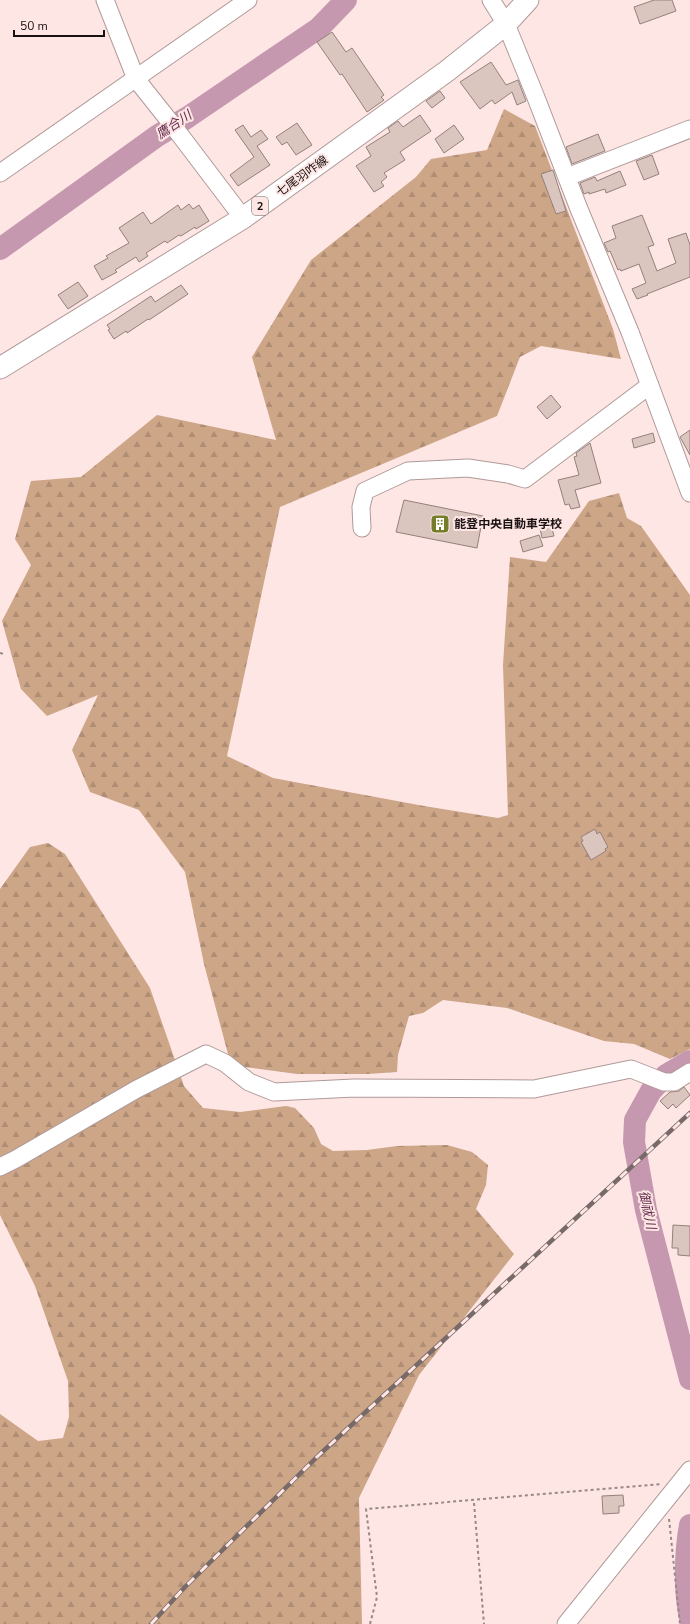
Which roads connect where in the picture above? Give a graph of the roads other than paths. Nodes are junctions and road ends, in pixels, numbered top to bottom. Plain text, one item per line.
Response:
1 (105, 0) edge
2 (248, 0) edge
3 (491, 0) edge
4 (528, 0) edge
5 (506, 24) junction
6 (136, 80) junction
7 (690, 130) edge
8 (0, 173) edge
9 (567, 177) junction
10 (244, 218) junction
11 (0, 368) edge
12 (650, 385) junction
13 (690, 494) edge
14 (362, 528) dead end
15 (690, 1072) edge
16 (0, 1167) edge
17 (686, 1474) edge
18 (566, 1624) edge

1 - 6 street
2 - 6 street
3 - 5 street
4 - 5 main road, 七尾羽咋線 / 2
5 - 9 street
5 - 10 main road, 七尾羽咋線 / 2
6 - 8 street
6 - 10 street
7 - 9 street
9 - 12 street
10 - 11 main road, 七尾羽咋線 / 2
12 - 13 street
12 - 14 street
15 - 16 street
17 - 18 street

